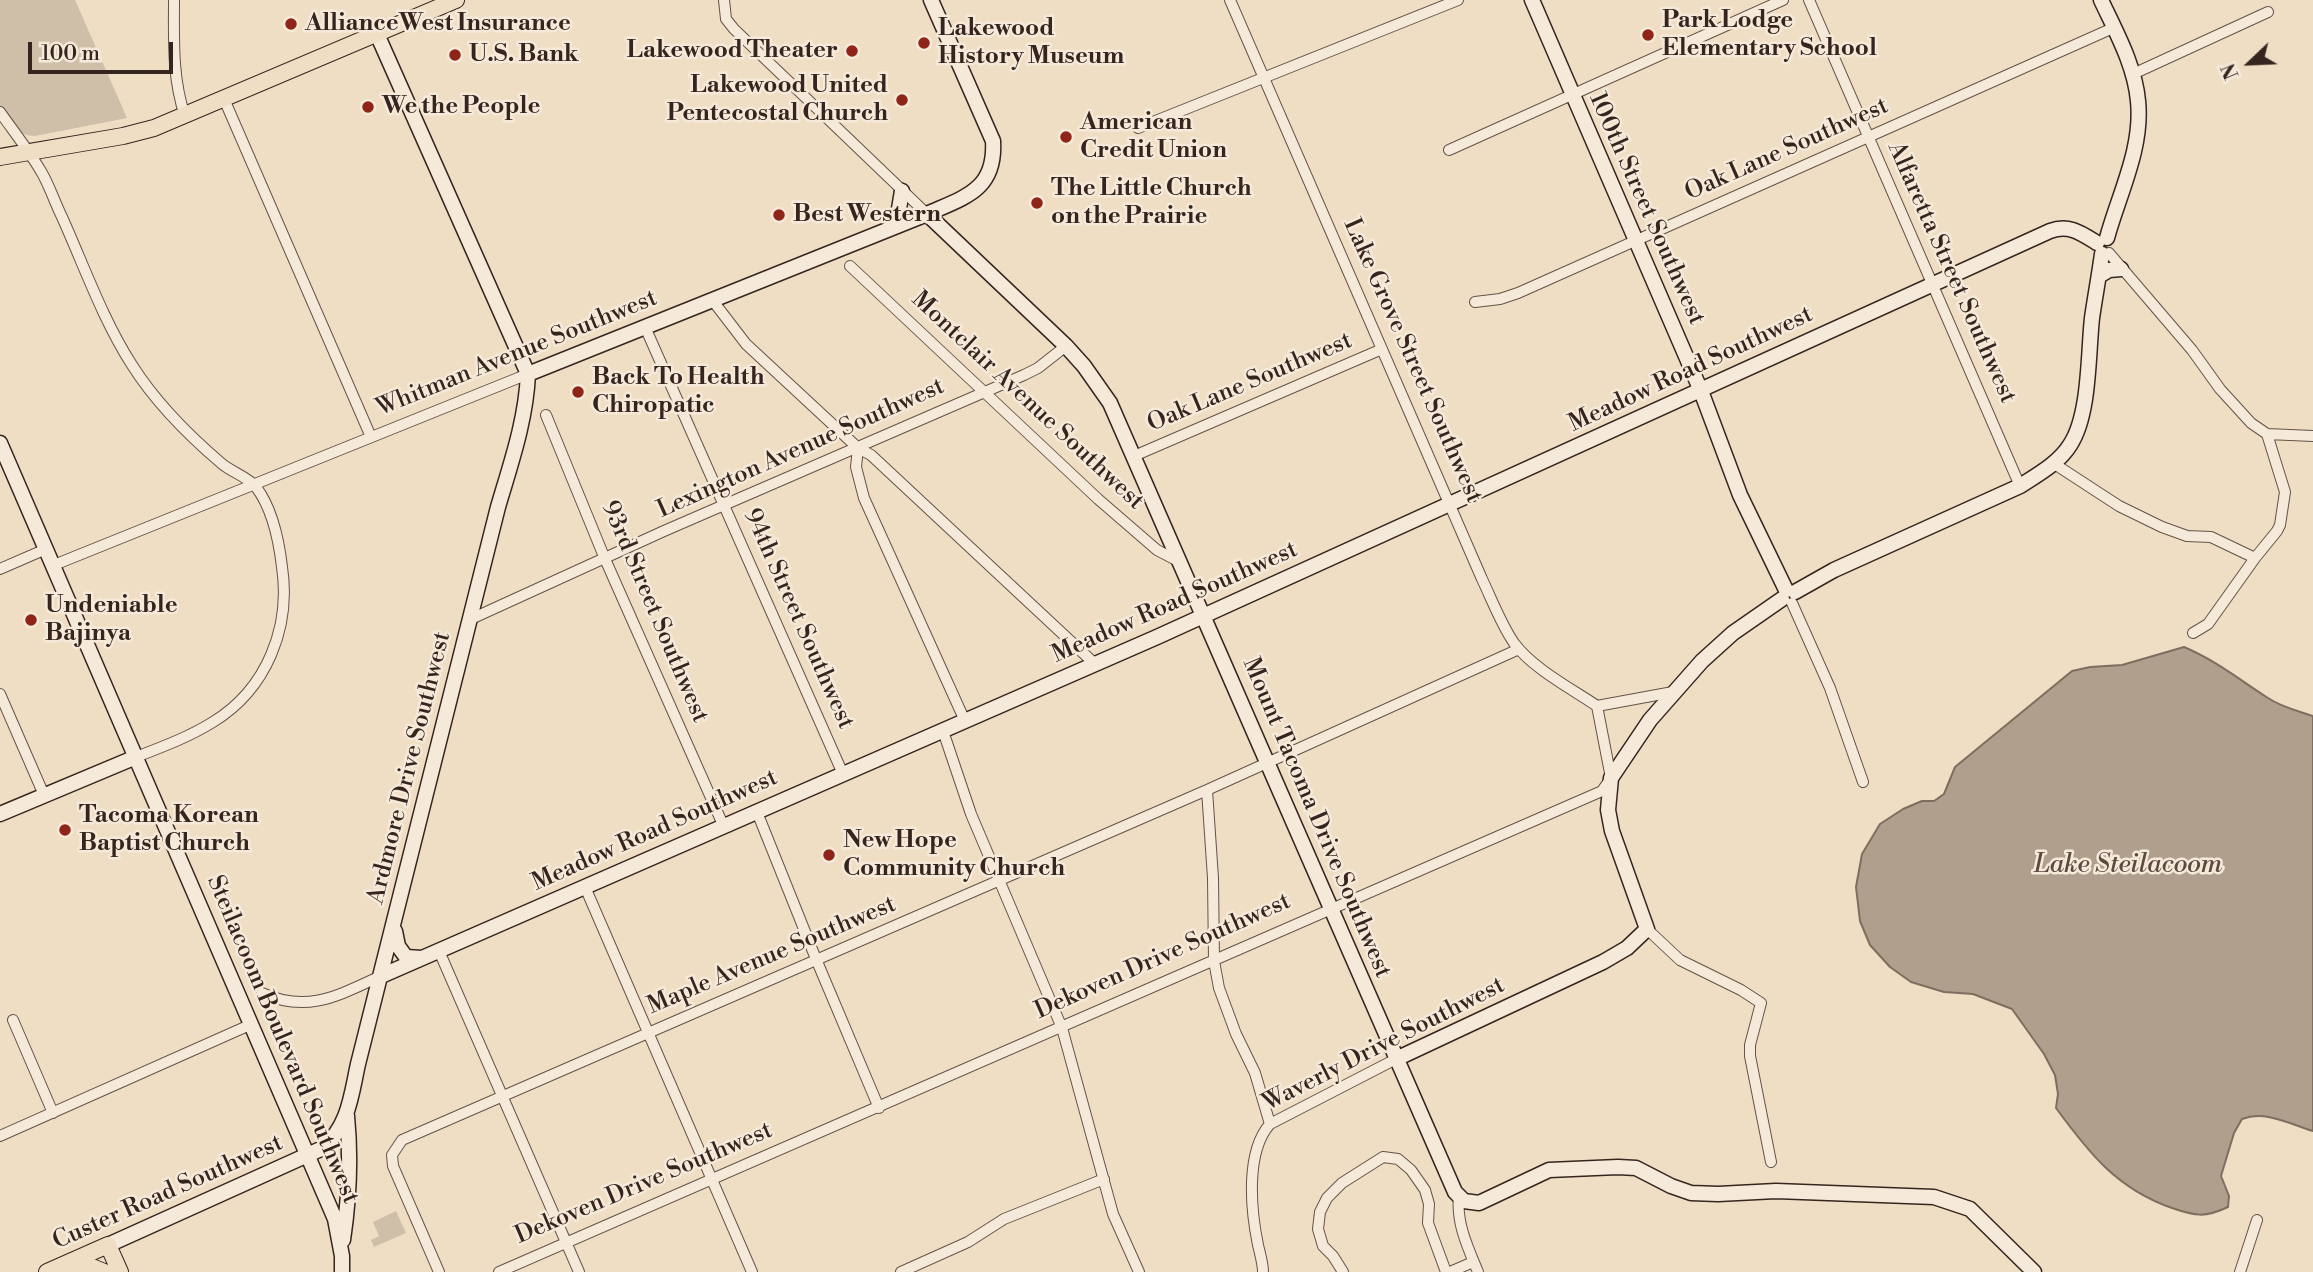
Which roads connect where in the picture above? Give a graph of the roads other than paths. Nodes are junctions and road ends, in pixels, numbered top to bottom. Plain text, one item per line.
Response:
1 (174, 0) edge
2 (456, 0) edge
3 (724, 0) edge
4 (931, 0) edge
5 (1230, 0) edge
6 (1458, 0) edge
7 (1532, 0) edge
8 (1783, 0) edge
9 (1809, 0) edge
10 (2101, 0) edge
11 (2269, 12) dead end
12 (2113, 27) junction
13 (377, 34) junction
14 (2133, 74) junction
15 (1265, 78) junction
16 (1572, 95) junction
17 (224, 99) junction
18 (0, 112) edge
19 (185, 116) junction
20 (1138, 128) dead end
21 (1868, 137) junction
22 (1449, 150) dead end
23 (27, 152) junction
24 (0, 157) edge
25 (902, 191) junction
26 (927, 214) junction
27 (889, 229) junction
28 (1634, 241) junction
29 (2104, 247) junction
30 (850, 267) dead end
31 (2121, 269) junction
32 (2099, 276) junction
33 (1933, 284) junction
34 (713, 301) junction
35 (1475, 302) dead end
36 (645, 327) junction
37 (1066, 346) junction
38 (1382, 349) junction
39 (528, 374) junction
40 (1701, 391) junction
41 (986, 392) junction
42 (546, 415) dead end
43 (2267, 433) junction
44 (2313, 436) edge
45 (371, 437) junction
46 (0, 443) edge
47 (858, 448) junction
48 (1134, 456) junction
49 (2053, 463) junction
50 (255, 485) junction
51 (2020, 486) junction
52 (725, 505) junction
53 (1450, 505) junction
54 (46, 549) junction
55 (2255, 558) junction
56 (605, 559) junction
57 (1178, 561) junction
58 (54, 565) junction
59 (0, 569) edge
60 (1789, 596) junction
61 (1204, 615) junction
62 (471, 619) junction
63 (2193, 633) dead end
64 (1519, 649) junction
65 (1095, 664) junction
66 (1674, 692) junction
67 (0, 694) edge
68 (1597, 706) junction
69 (964, 721) junction
70 (943, 731) junction
71 (136, 757) junction
72 (1266, 764) junction
73 (843, 774) junction
74 (1611, 778) junction
75 (1863, 782) dead end
76 (1207, 790) junction
77 (44, 795) junction
78 (757, 812) junction
79 (0, 814) edge
80 (724, 827) junction
81 (998, 881) junction
82 (585, 887) junction
83 (1331, 910) junction
84 (394, 925) junction
85 (1647, 929) junction
86 (439, 951) junction
87 (424, 958) junction
88 (816, 959) junction
89 (1214, 961) junction
90 (381, 976) junction
91 (262, 993) dead end
92 (13, 1020) dead end
93 (253, 1024) junction
94 (1062, 1028) junction
95 (648, 1032) junction
96 (1396, 1059) junction
97 (502, 1096) junction
98 (879, 1108) junction
99 (54, 1113) junction
100 (347, 1116) junction
101 (1270, 1124) junction
102 (0, 1136) edge
103 (308, 1155) junction
104 (1771, 1162) dead end
105 (712, 1179) junction
106 (1104, 1179) junction
107 (1459, 1196) junction
108 (2257, 1220) dead end
109 (566, 1241) junction
110 (108, 1245) junction
111 (342, 1256) junction
112 (1474, 1269) edge
113 (47, 1272) edge
114 (60, 1272) edge
115 (104, 1272) edge
116 (120, 1272) edge
117 (342, 1272) edge
118 (439, 1272) edge
119 (499, 1272) edge
120 (579, 1272) edge
121 (752, 1272) edge
122 (901, 1272) edge
123 (1139, 1272) edge
124 (1263, 1272) edge
125 (1343, 1272) edge
126 (1448, 1272) edge
127 (2034, 1272) edge
128 (2240, 1272) edge

1 - 19 street
2 - 13 main road
3 - 25 street
4 - 26 street, Whitman Avenue Southwest
5 - 15 street, Lake Grove Street Southwest
6 - 15 street
7 - 16 street, 100th Street Southwest
8 - 16 street
9 - 21 street, Alfaretta Street Southwest
10 - 12 street, Dekoven Drive Southwest
11 - 14 street
12 - 14 street, Dekoven Drive Southwest
12 - 21 street, Oak Lane Southwest
13 - 17 main road
13 - 39 street
14 - 29 street, Dekoven Drive Southwest
15 - 20 street
15 - 38 street, Lake Grove Street Southwest
16 - 22 street
16 - 28 street, 100th Street Southwest
17 - 19 main road
17 - 45 street
18 - 23 street
19 - 23 main road
21 - 28 street, Oak Lane Southwest
21 - 33 street, Alfaretta Street Southwest
23 - 24 main road
23 - 50 street
25 - 26 street
25 - 27 street
26 - 27 street, Whitman Avenue Southwest
26 - 37 street, Mount Tacoma Drive Southwest
27 - 34 street, Whitman Avenue Southwest
28 - 35 street, Oak Lane Southwest
28 - 40 street, 100th Street Southwest
29 - 31 street
29 - 32 street, Dekoven Drive Southwest
29 - 33 street, Meadow Road Southwest
30 - 41 street, Montclair Avenue Southwest
31 - 32 street
31 - 43 street
32 - 49 street, Dekoven Drive Southwest
33 - 40 street, Meadow Road Southwest
33 - 51 street, Alfaretta Street Southwest
34 - 36 street, Whitman Avenue Southwest
34 - 47 street
36 - 39 street, Whitman Avenue Southwest
36 - 52 street, 94th Street Southwest
37 - 41 street, Lexington Avenue Southwest
37 - 48 street, Mount Tacoma Drive Southwest
38 - 48 street, Oak Lane Southwest
38 - 53 street, Lake Grove Street Southwest
39 - 45 street, Whitman Avenue Southwest
39 - 62 street, Ardmore Drive Southwest
40 - 53 street, Meadow Road Southwest
40 - 60 street, 100th Street Southwest
41 - 47 street, Lexington Avenue Southwest
41 - 57 street, Montclair Avenue Southwest
42 - 56 street, 93rd Street Southwest
43 - 44 street
43 - 55 street
45 - 50 street, Whitman Avenue Southwest
46 - 54 street, Steilacoom Boulevard Southwest
47 - 52 street, Lexington Avenue Southwest
47 - 65 street
47 - 69 street
48 - 57 street, Mount Tacoma Drive Southwest
49 - 51 street, Dekoven Drive Southwest
49 - 55 street
50 - 58 street, Whitman Avenue Southwest
50 - 71 street
51 - 60 street, Dekoven Drive Southwest
52 - 56 street, Lexington Avenue Southwest
52 - 73 street, 94th Street Southwest
53 - 61 street, Meadow Road Southwest
53 - 64 street, Lake Grove Street Southwest
54 - 58 street, Steilacoom Boulevard Southwest
54 - 59 street
55 - 63 street
56 - 62 street, Lexington Avenue Southwest
56 - 80 street, 93rd Street Southwest
57 - 61 street, Mount Tacoma Drive Southwest
58 - 71 street, Steilacoom Boulevard Southwest
60 - 66 street, Dekoven Drive Southwest
60 - 75 street, 100th Street Southwest
61 - 65 street, Meadow Road Southwest
61 - 72 street, Mount Tacoma Drive Southwest
62 - 84 street, Ardmore Drive Southwest
64 - 68 street, Lake Grove Street Southwest
64 - 72 street, Maple Avenue Southwest
65 - 69 street, Meadow Road Southwest
66 - 68 street
66 - 74 street, Dekoven Drive Southwest
67 - 77 street
68 - 74 street
69 - 70 street, Meadow Road Southwest
70 - 73 street, Meadow Road Southwest
70 - 81 street
71 - 77 street
71 - 93 street, Steilacoom Boulevard Southwest
72 - 76 street, Maple Avenue Southwest
72 - 83 street, Mount Tacoma Drive Southwest
73 - 78 street, Meadow Road Southwest
74 - 83 street, Dekoven Drive Southwest
74 - 85 street
76 - 81 street, Maple Avenue Southwest
76 - 89 street
77 - 79 street
78 - 80 street, Meadow Road Southwest
78 - 88 street
80 - 82 street, Meadow Road Southwest
81 - 88 street, Maple Avenue Southwest
81 - 94 street
82 - 86 street, Meadow Road Southwest
82 - 95 street
83 - 89 street, Dekoven Drive Southwest
83 - 96 street, Mount Tacoma Drive Southwest
84 - 87 street
84 - 90 street, Ardmore Drive Southwest
85 - 96 street, Waverly Drive Southwest
85 - 104 street
86 - 87 street, Meadow Road Southwest
86 - 97 street
87 - 90 street, Meadow Road Southwest
88 - 95 street, Maple Avenue Southwest
88 - 98 street
89 - 94 street, Dekoven Drive Southwest
89 - 101 street
90 - 91 street, Meadow Road Southwest
90 - 100 street, Ardmore Drive Southwest
92 - 99 street
93 - 99 street
93 - 103 street, Steilacoom Boulevard Southwest
94 - 98 street, Dekoven Drive Southwest
94 - 106 street
95 - 97 street, Maple Avenue Southwest
95 - 105 street
96 - 101 street, Waverly Drive Southwest
96 - 107 street, Mount Tacoma Drive Southwest
97 - 109 street
97 - 118 street, Maple Avenue Southwest
98 - 105 street, Dekoven Drive Southwest
99 - 102 street
100 - 103 street, Ardmore Drive Southwest
100 - 111 street
101 - 124 street, Waverly Drive Southwest
103 - 110 street, Custer Road Southwest
103 - 111 street, Steilacoom Boulevard Southwest
105 - 109 street, Dekoven Drive Southwest
105 - 121 street
106 - 122 street
106 - 123 street
107 - 112 street
107 - 127 street
108 - 128 street
109 - 119 street, Dekoven Drive Southwest
109 - 120 street
110 - 113 main road, Custer Road Southwest
110 - 116 main road
111 - 117 street, Steilacoom Boulevard Southwest
112 - 126 street
114 - 115 main road
125 - 126 street

